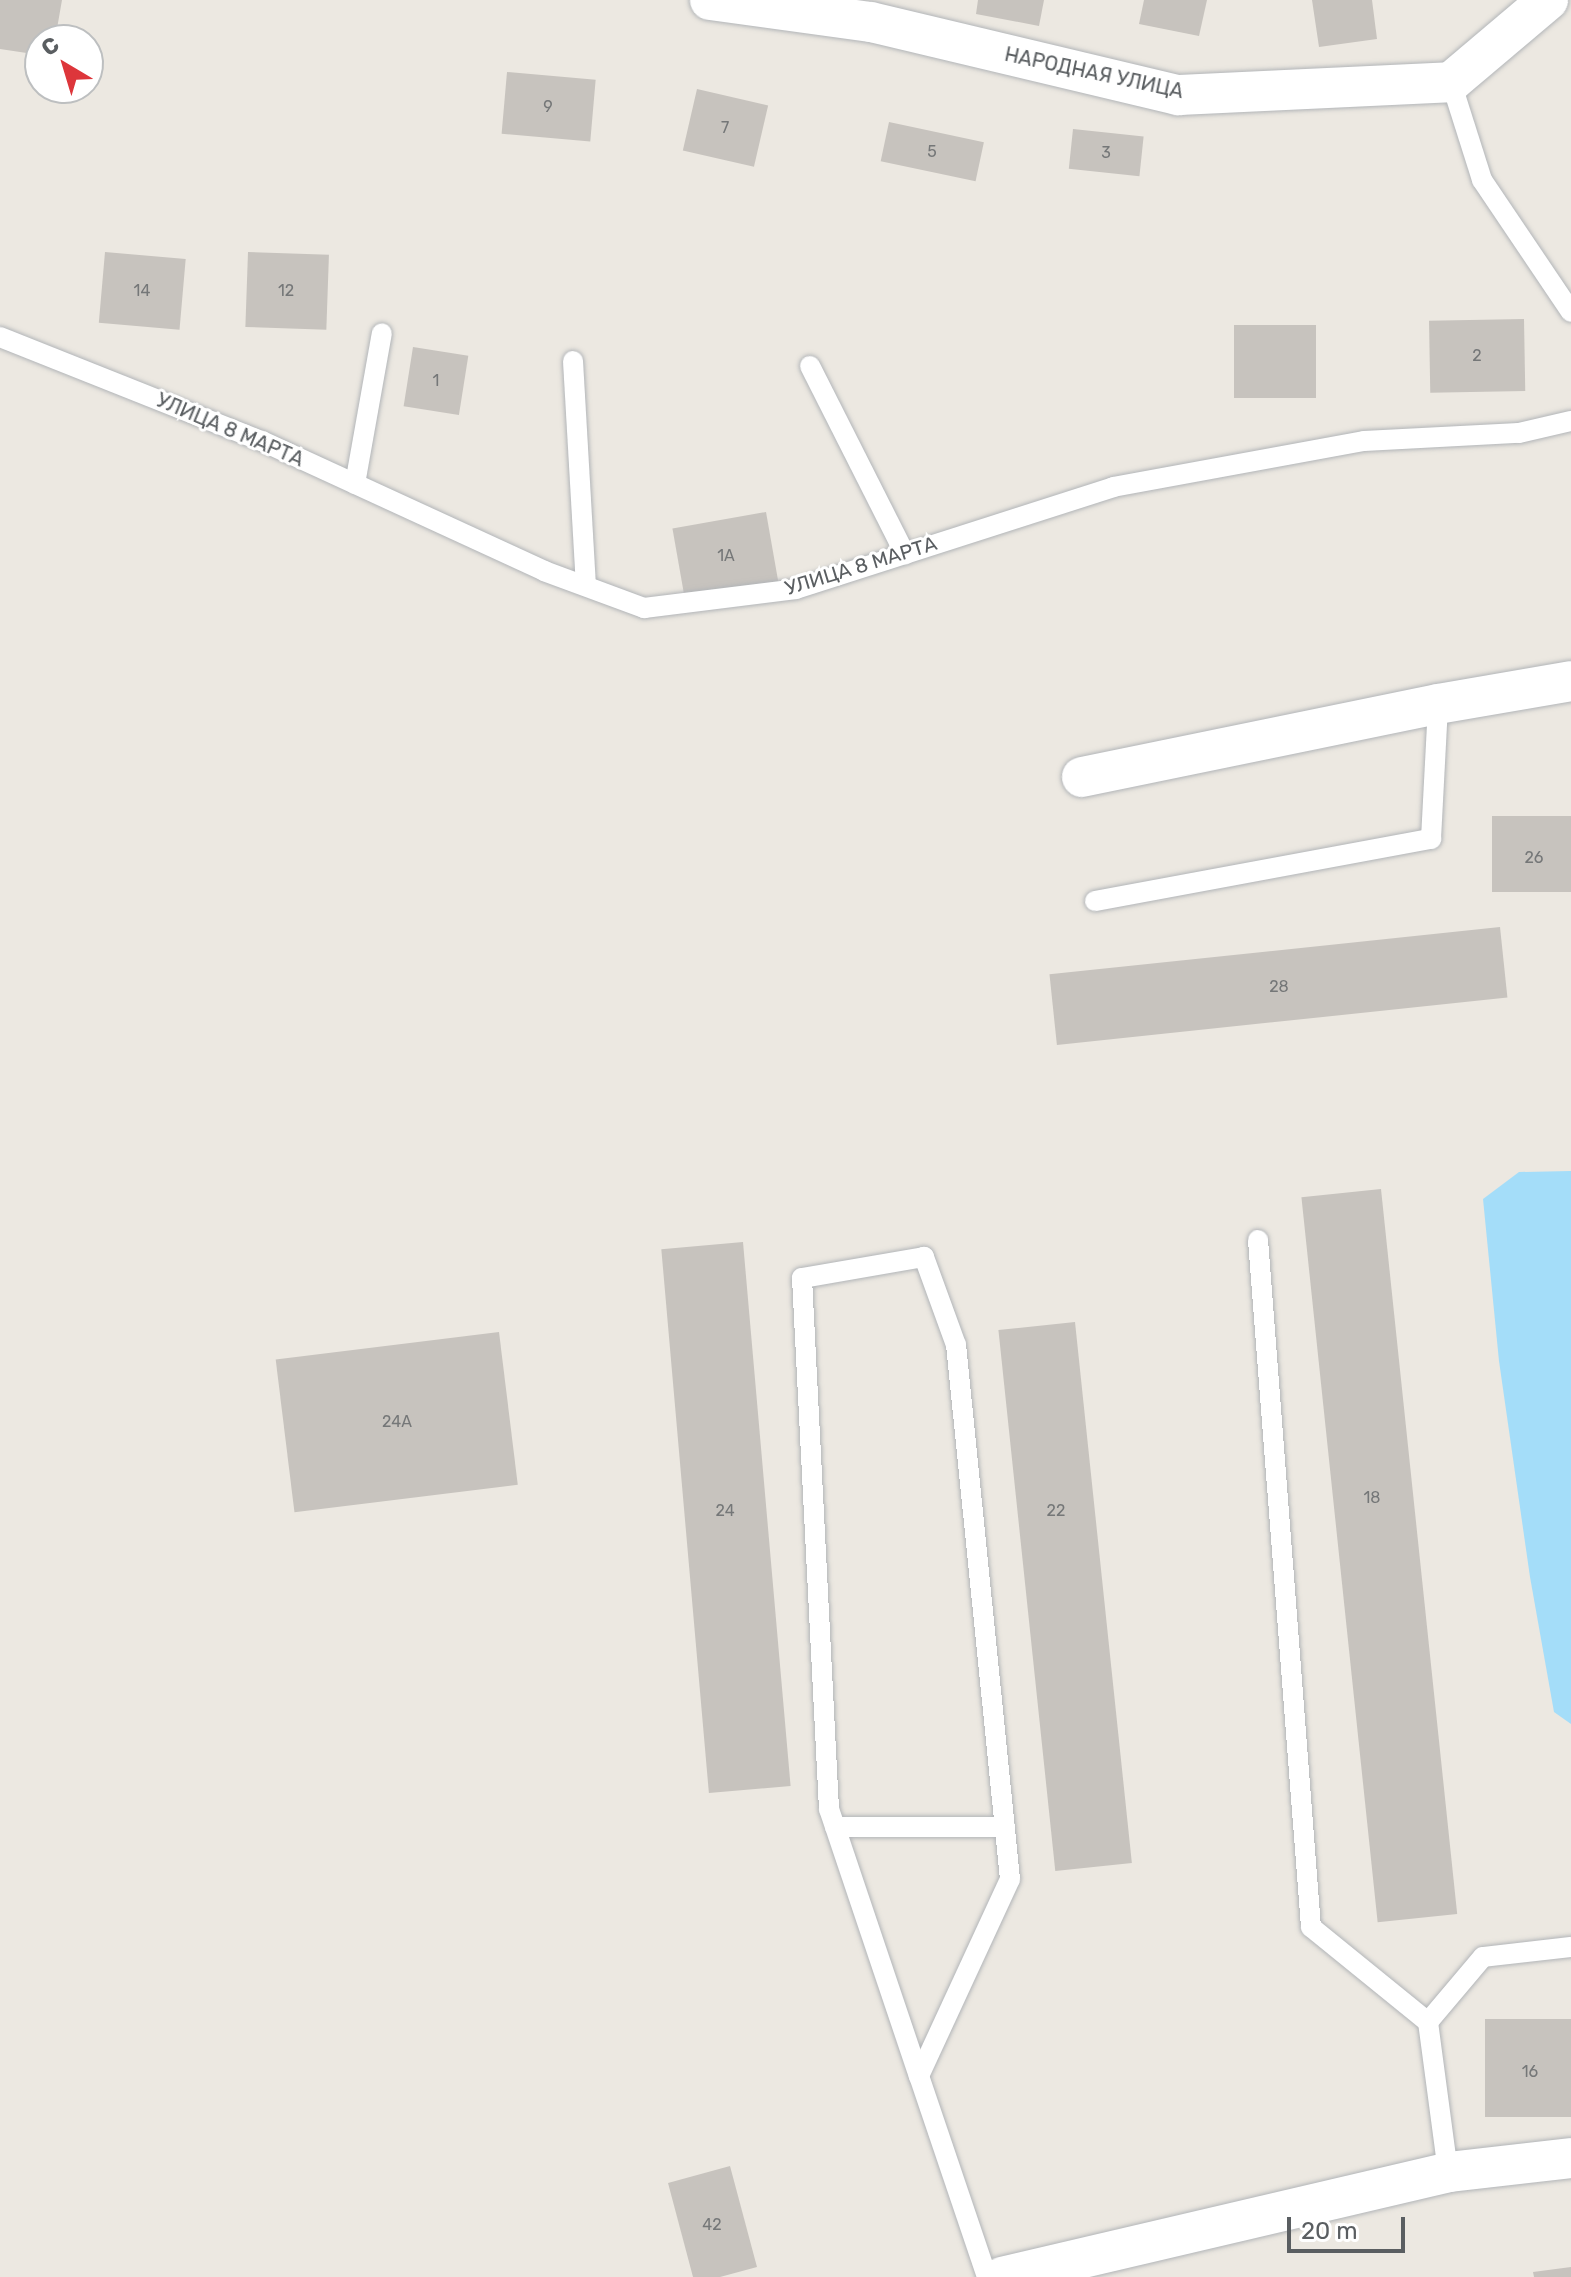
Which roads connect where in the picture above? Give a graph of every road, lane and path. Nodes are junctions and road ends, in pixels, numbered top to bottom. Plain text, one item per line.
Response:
1 (710, 0) edge
2 (1548, 0) edge
3 (1451, 82) junction
4 (1571, 312) edge
5 (382, 333) dead end
6 (0, 337) edge
7 (573, 361) dead end
8 (810, 366) dead end
9 (1571, 421) edge
10 (355, 484) junction
11 (905, 554) junction
12 (586, 586) junction
13 (1571, 681) edge
14 (1438, 704) junction
15 (1082, 777) dead end
16 (1095, 901) dead end
17 (1258, 1240) dead end
18 (835, 1827) junction
19 (1005, 1827) junction
20 (1571, 1947) edge
21 (1428, 2022) junction
22 (919, 2076) junction
23 (1571, 2158) edge
24 (1448, 2172) junction
25 (987, 2277) edge
26 (1002, 2277) edge

1 - 3 street, НАРОДНАЯ УЛИЦА
2 - 3 street
3 - 4 lane
5 - 10 lane
6 - 10 lane, УЛИЦА 8 МАРТА
7 - 12 lane
8 - 11 lane
9 - 11 lane, УЛИЦА 8 МАРТА
10 - 12 lane, УЛИЦА 8 МАРТА
11 - 12 lane, УЛИЦА 8 МАРТА
13 - 14 street
14 - 15 street
14 - 16 lane
17 - 21 lane
18 - 19 lane
18 - 19 lane
18 - 22 lane
19 - 22 lane
20 - 21 lane
21 - 24 lane
22 - 25 lane
23 - 24 street
24 - 26 street

